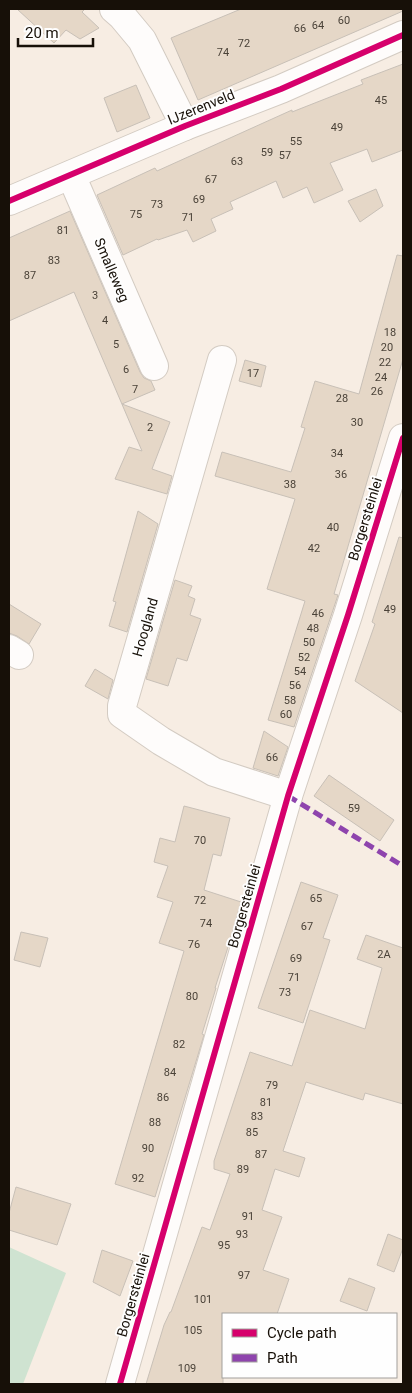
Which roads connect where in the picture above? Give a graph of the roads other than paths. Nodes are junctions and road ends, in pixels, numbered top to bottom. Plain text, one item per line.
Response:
1 (114, 9) edge
2 (403, 35) edge
3 (185, 126) junction
4 (71, 175) junction
5 (9, 201) edge
6 (222, 360) dead end
7 (154, 366) dead end
8 (403, 438) edge
9 (288, 796) junction
10 (120, 1384) edge

1 - 3 street
2 - 3 street, IJzerenveld
3 - 4 street, IJzerenveld
4 - 5 street, IJzerenveld
4 - 7 street, Smalleweg
6 - 9 street, Hoogland
8 - 9 street, Borgersteinlei
9 - 10 street, Borgersteinlei

